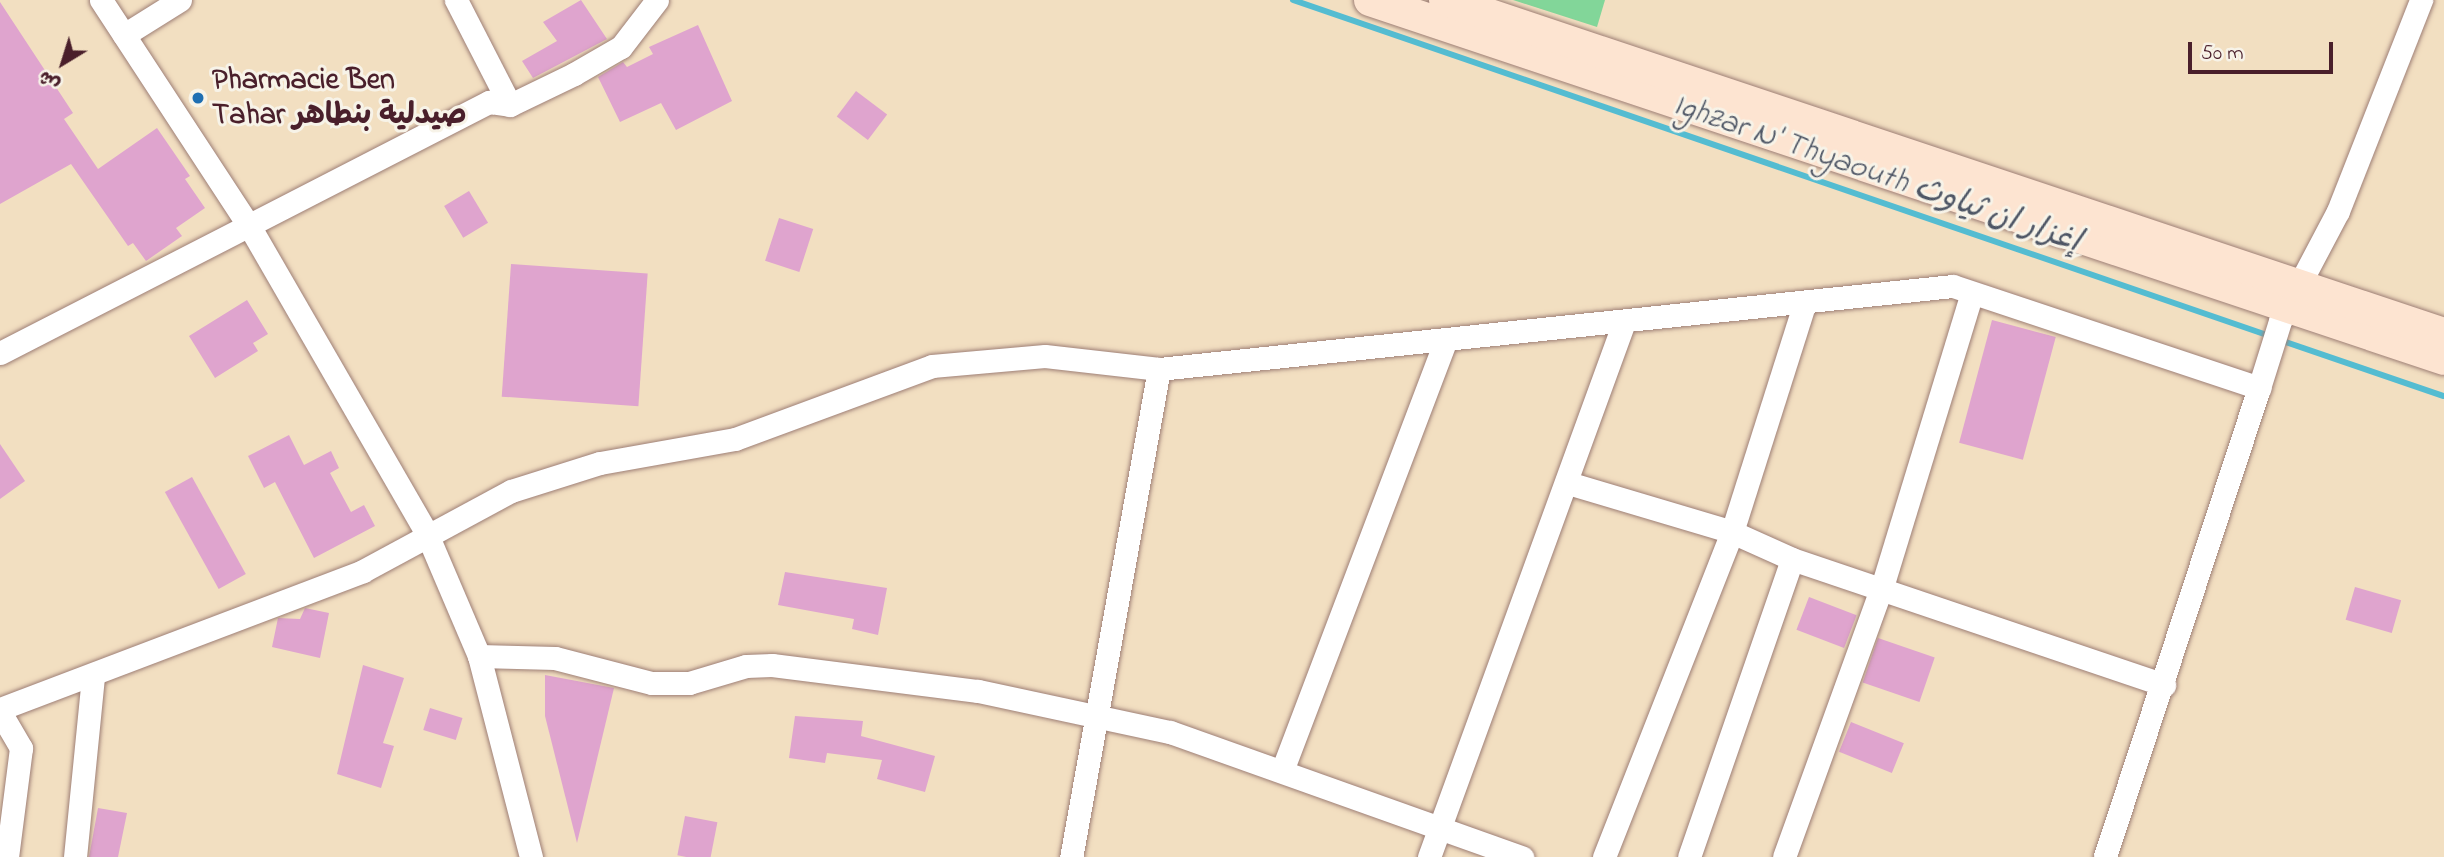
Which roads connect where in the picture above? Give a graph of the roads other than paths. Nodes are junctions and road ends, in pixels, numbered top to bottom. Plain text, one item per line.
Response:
1 (101, 0) edge
2 (180, 0) edge
3 (456, 0) edge
4 (657, 0) edge
5 (1370, 0) edge
6 (1445, 0) edge
7 (2421, 0) edge
8 (124, 35) junction
9 (510, 105) junction
10 (251, 229) junction
11 (1972, 293) junction
12 (2290, 303) junction
13 (1804, 305) junction
14 (1624, 322) junction
15 (2444, 334) edge
16 (1444, 344) junction
17 (0, 353) edge
18 (2444, 359) edge
19 (1159, 369) junction
20 (2259, 388) junction
21 (1568, 482) junction
22 (1732, 532) junction
23 (427, 534) junction
24 (1792, 559) junction
25 (1882, 587) junction
26 (479, 656) junction
27 (93, 678) junction
28 (2164, 685) junction
29 (0, 710) edge
30 (1097, 715) junction
31 (1282, 771) junction
32 (1441, 824) junction
33 (7, 857) edge
34 (75, 857) edge
35 (531, 857) edge
36 (1071, 857) edge
37 (1429, 857) edge
38 (1522, 857) edge
39 (1604, 857) edge
40 (1689, 857) edge
41 (1784, 857) edge
42 (2105, 857) edge

1 - 8 street
2 - 8 street
3 - 9 street
4 - 9 street
5 - 12 street
6 - 12 street
7 - 12 street
8 - 10 street
9 - 10 street
10 - 17 street
10 - 23 street
11 - 13 street
11 - 20 street
11 - 25 street
12 - 15 street
12 - 18 street
12 - 20 street
13 - 14 street
13 - 22 street
14 - 16 street
14 - 21 street
16 - 19 street
16 - 31 street
19 - 23 street
19 - 30 street
20 - 28 street
21 - 22 street
21 - 32 street
22 - 24 street
22 - 39 street
23 - 26 street
23 - 27 street
24 - 25 street
24 - 40 street
25 - 28 street
25 - 41 street
26 - 30 street
26 - 35 street
27 - 29 street
27 - 34 street
28 - 42 street
29 - 33 street
30 - 31 street
30 - 36 street
31 - 32 street
32 - 37 street
32 - 38 street

